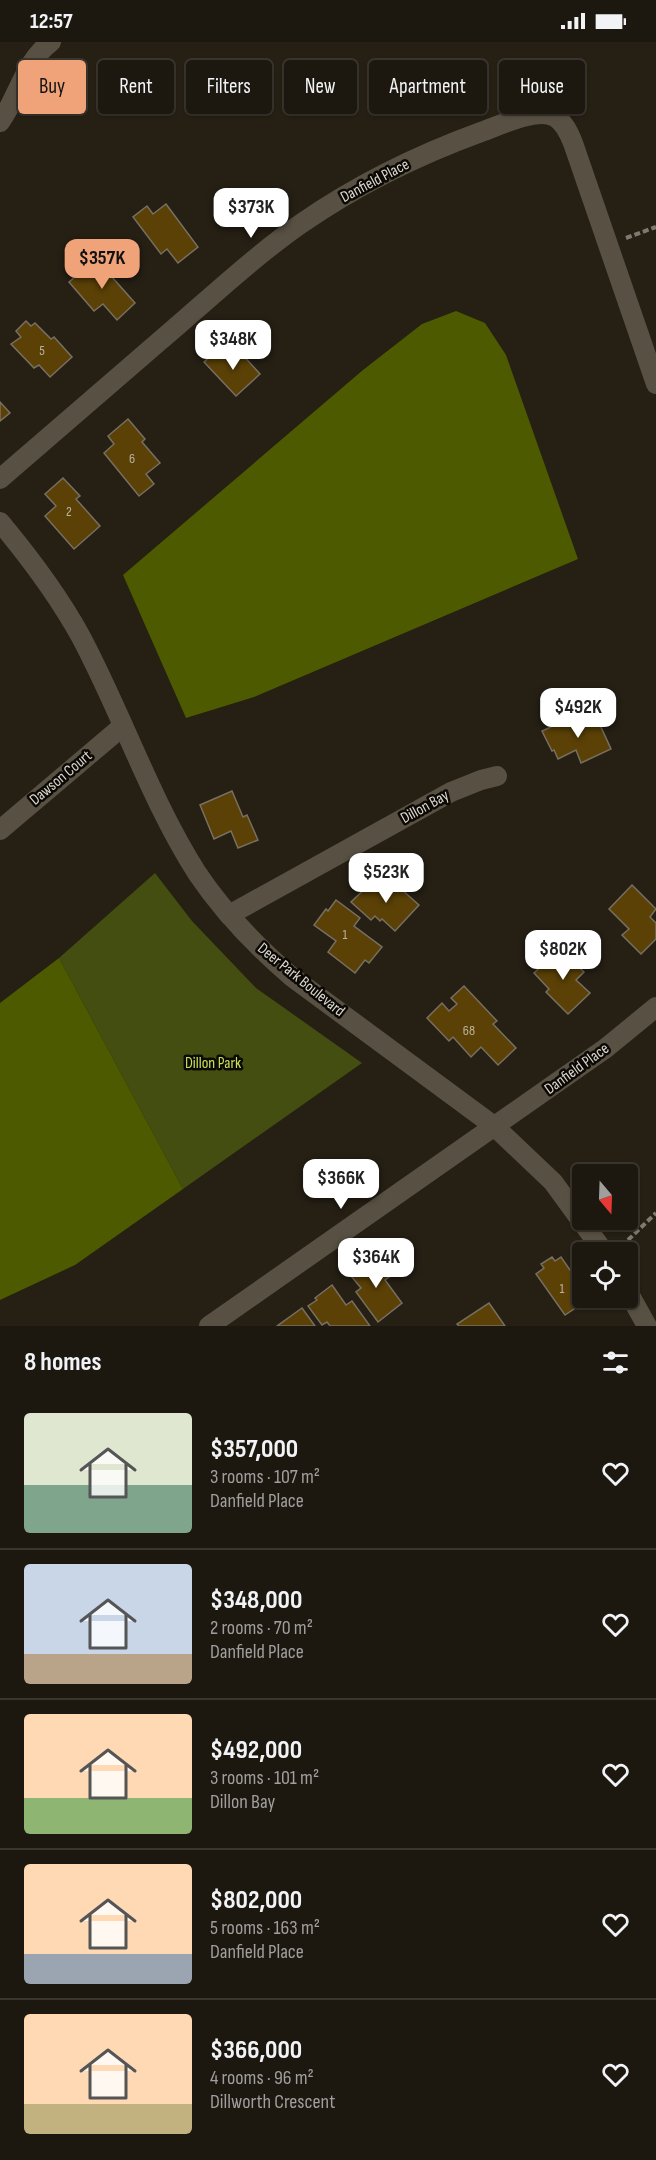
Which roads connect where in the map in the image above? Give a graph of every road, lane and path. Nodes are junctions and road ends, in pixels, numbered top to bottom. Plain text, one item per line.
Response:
1 (51, 42) edge
2 (0, 122) edge
3 (656, 227) edge
4 (608, 244) junction
5 (656, 384) edge
6 (0, 479) edge
7 (0, 522) edge
8 (123, 726) junction
9 (497, 776) dead end
10 (0, 830) edge
11 (229, 915) junction
12 (656, 1007) edge
13 (495, 1126) junction
14 (656, 1213) edge
15 (628, 1240) dead end
16 (597, 1242) edge
17 (636, 1308) edge
18 (645, 1325) edge
19 (209, 1326) edge

1 - 2 street
3 - 4 path
4 - 5 street, Danfield Place
4 - 6 street, Danfield Place
7 - 8 street, Deer Park Boulevard
8 - 10 street, Dawson Court
8 - 11 street, Deer Park Boulevard
9 - 11 street, Dillon Bay
11 - 13 street, Deer Park Boulevard
12 - 13 street, Danfield Place
13 - 16 street, Deer Park Boulevard
13 - 19 street, Danfield Place
14 - 15 path
17 - 18 street

